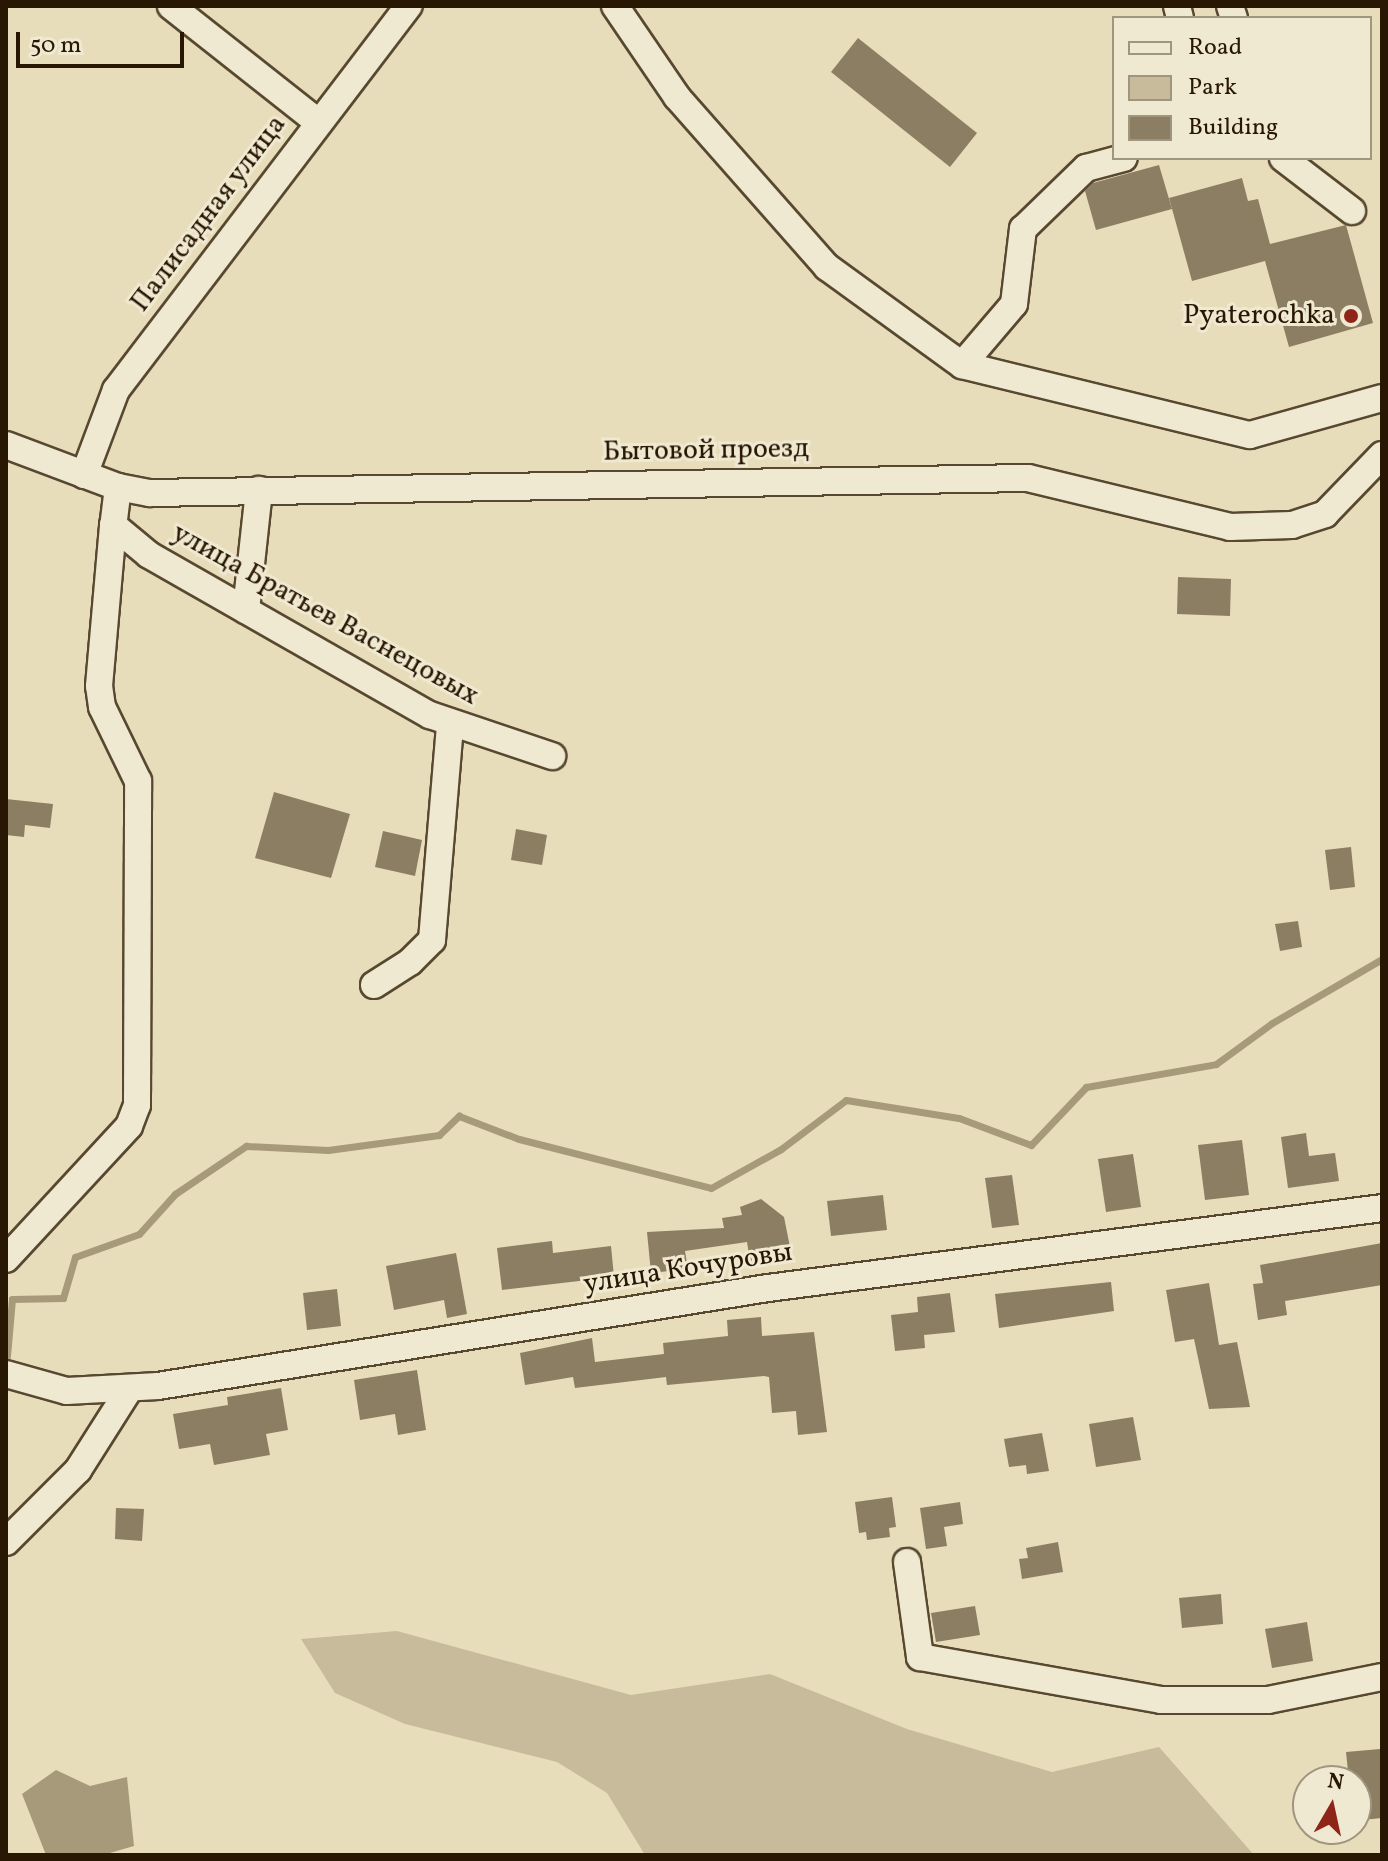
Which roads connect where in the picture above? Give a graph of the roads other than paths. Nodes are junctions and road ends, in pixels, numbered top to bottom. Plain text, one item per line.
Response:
1 (171, 6) edge
2 (409, 6) edge
3 (615, 6) edge
4 (318, 122) junction
5 (1116, 160) edge
6 (1286, 160) edge
7 (1352, 211) dead end
8 (962, 365) junction
9 (1382, 398) edge
10 (6, 445) edge
11 (1382, 455) edge
12 (84, 475) junction
13 (118, 487) junction
14 (259, 490) junction
15 (113, 525) junction
16 (246, 610) junction
17 (450, 725) junction
18 (552, 756) dead end
19 (374, 985) dead end
20 (1382, 1208) edge
21 (6, 1259) edge
22 (6, 1374) edge
23 (130, 1388) junction
24 (6, 1542) edge
25 (907, 1562) dead end
26 (1382, 1677) edge

1 - 4 street
2 - 4 street, Палисадная улица
3 - 8 street
4 - 12 street, Палисадная улица
5 - 8 street
6 - 7 street
8 - 9 street
10 - 12 street, Бытовой проезд
11 - 14 street, Бытовой проезд
12 - 13 street, Бытовой проезд
13 - 14 street, Бытовой проезд
13 - 15 street
14 - 16 street
15 - 16 street, улица Братьев Васнецовых
15 - 21 street
16 - 17 street, улица Братьев Васнецовых
17 - 18 street, улица Братьев Васнецовых
17 - 19 street
20 - 23 street, улица Кочуровы
22 - 23 street, улица Кочуровы
23 - 24 street
25 - 26 street

